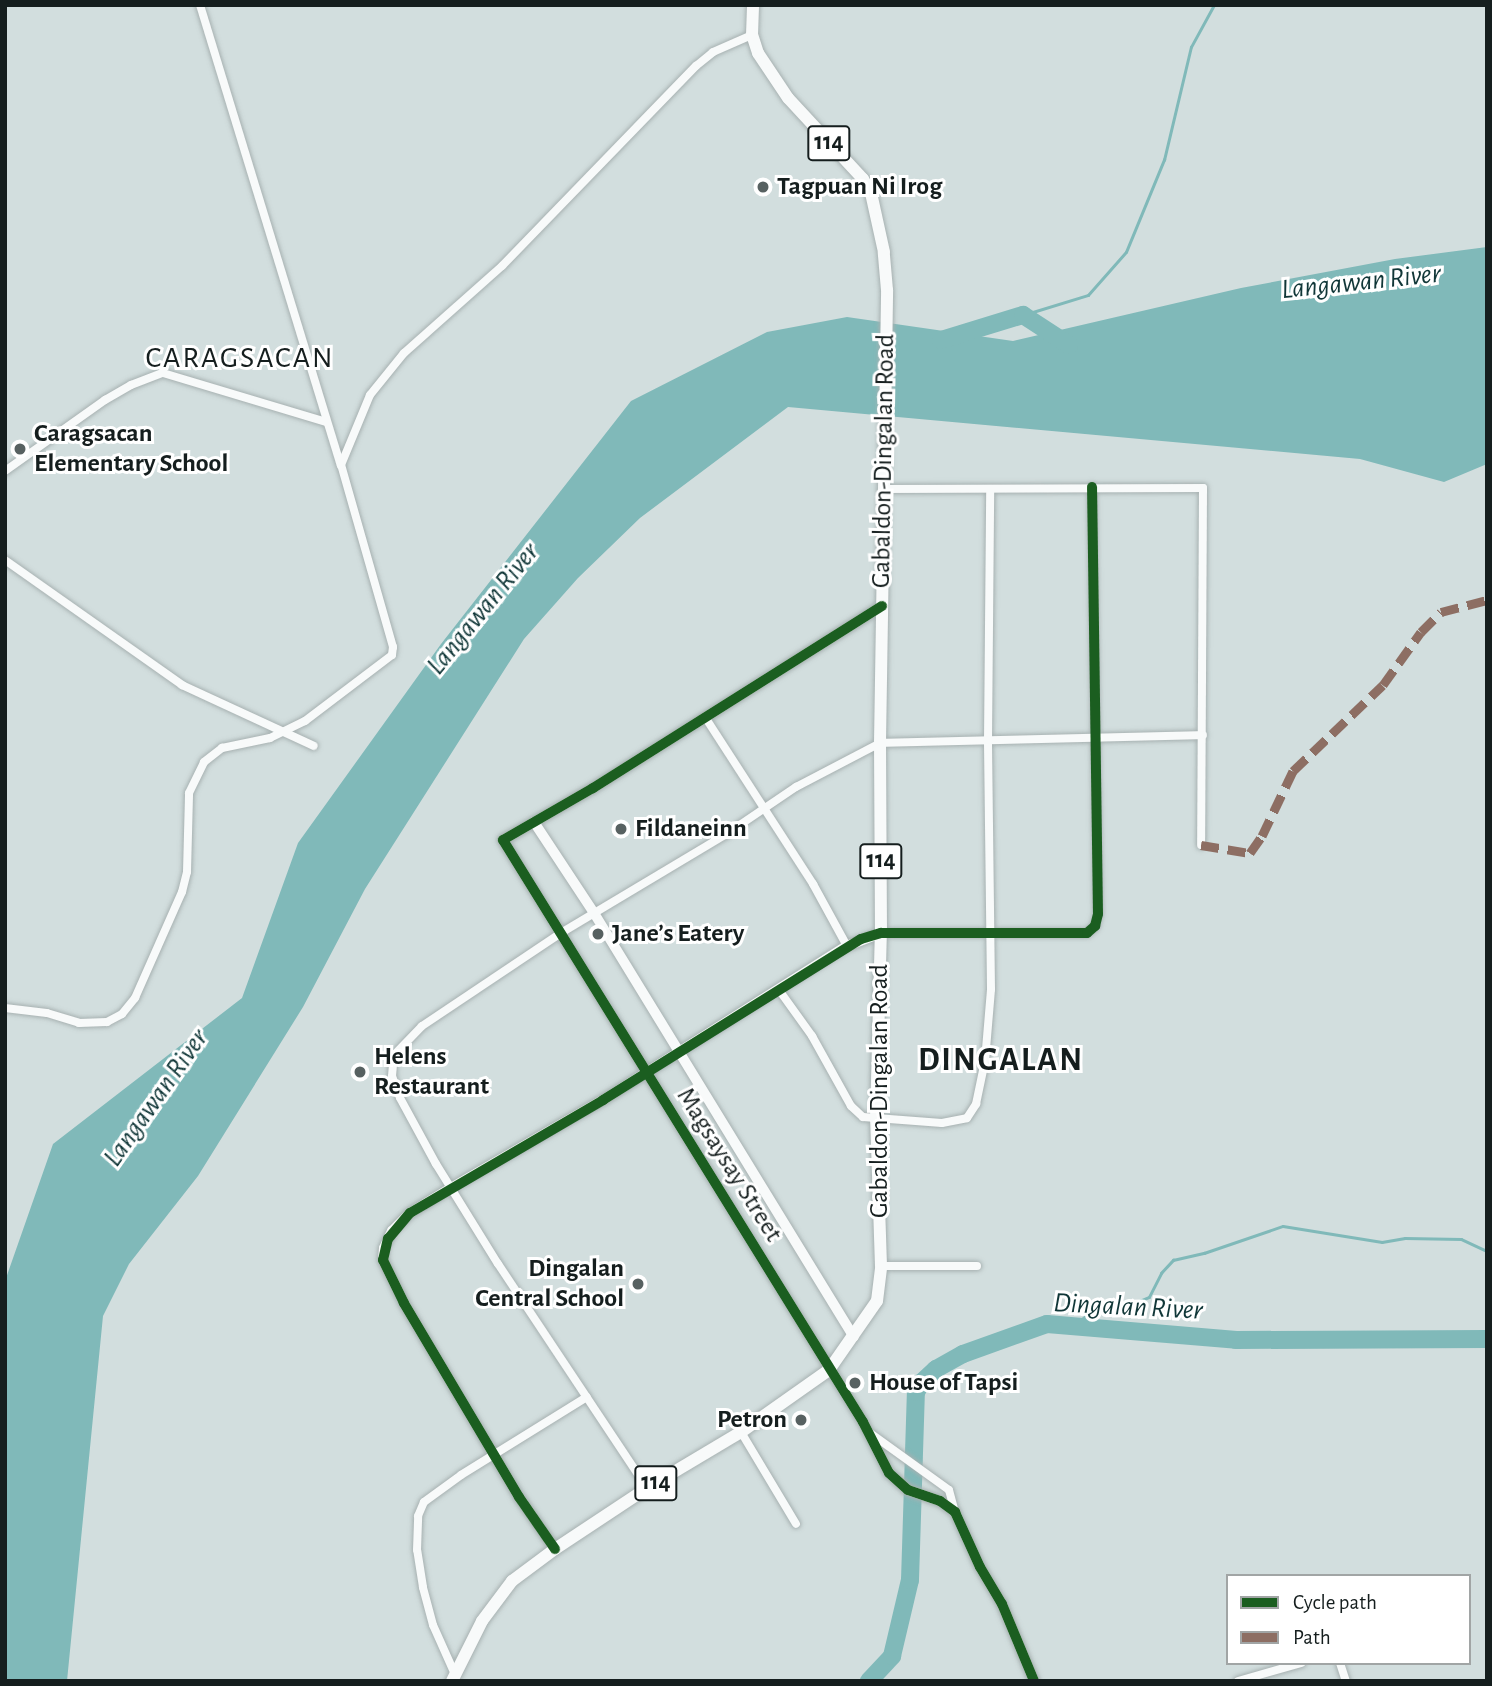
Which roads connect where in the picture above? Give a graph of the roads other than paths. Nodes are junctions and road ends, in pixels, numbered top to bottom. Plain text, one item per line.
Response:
1 (200, 5) edge
2 (753, 5) edge
3 (752, 35) junction
4 (326, 422) junction
5 (341, 465) junction
6 (5, 471) edge
7 (1092, 487) junction
8 (885, 489) junction
9 (990, 491) junction
10 (5, 560) edge
11 (881, 606) junction
12 (705, 717) junction
13 (285, 732) junction
14 (1203, 735) junction
15 (1096, 738) junction
16 (988, 741) junction
17 (880, 743) junction
18 (314, 746) dead end
19 (765, 808) junction
20 (534, 822) junction
21 (1201, 845) dead end
22 (594, 913) junction
23 (990, 932) junction
24 (561, 933) junction
25 (881, 933) junction
26 (847, 946) junction
27 (779, 990) junction
28 (5, 1008) edge
29 (678, 1051) junction
30 (644, 1072) junction
31 (876, 1119) junction
32 (451, 1188) junction
33 (881, 1266) junction
34 (977, 1266) dead end
35 (854, 1337) junction
36 (829, 1370) junction
37 (587, 1397) junction
38 (741, 1432) junction
39 (870, 1433) junction
40 (495, 1455) junction
41 (647, 1488) junction
42 (955, 1512) junction
43 (796, 1524) dead end
44 (555, 1549) junction
45 (1294, 1665) edge
46 (454, 1676) edge
47 (1034, 1681) edge
48 (1238, 1681) edge

1 - 4 street
2 - 3 main road, Gabaldon-Dingalan Road / 114
3 - 5 street
3 - 8 main road, Gabaldon-Dingalan Road / 114
4 - 5 street
4 - 6 street
5 - 13 street
7 - 9 street
7 - 14 street
7 - 15 street
8 - 9 street
8 - 11 main road, Gabaldon-Dingalan Road / 114
9 - 16 street
10 - 13 street
11 - 12 street
11 - 17 main road, Gabaldon-Dingalan Road / 114
12 - 19 street
12 - 20 street
13 - 18 street
13 - 28 street
14 - 15 street
14 - 21 street
15 - 16 street
15 - 23 street
16 - 17 street
16 - 23 street
17 - 19 street
17 - 25 main road, Gabaldon-Dingalan Road / 114
19 - 22 street
19 - 26 street
20 - 22 street, Magsaysay Street
20 - 24 street, Magsaysay Street
22 - 24 street
22 - 29 street, Magsaysay Street
23 - 25 street
23 - 31 street
24 - 30 street, Magsaysay Street
24 - 32 street
25 - 26 street
25 - 31 main road, Gabaldon-Dingalan Road / 114
26 - 27 street
27 - 29 street
27 - 31 street
29 - 30 street
29 - 35 street, Magsaysay Street
30 - 32 street
30 - 36 street, Magsaysay Street
31 - 33 main road, Gabaldon-Dingalan Road / 114
32 - 37 street
32 - 40 street
33 - 34 street
33 - 35 main road, Gabaldon-Dingalan Road / 114
35 - 36 main road, Gabaldon-Dingalan Road / 114
36 - 38 main road, Gabaldon-Dingalan Road / 114
36 - 39 street, Magsaysay Street
37 - 40 street
37 - 41 street
38 - 41 main road, Gabaldon-Dingalan Road / 114
38 - 43 street
39 - 42 street
39 - 42 street, Magsaysay Street
40 - 44 street
40 - 46 street
41 - 44 main road, Gabaldon-Dingalan Road / 114
42 - 47 street
44 - 46 main road, Gabaldon-Dingalan Road / 114
45 - 48 street

